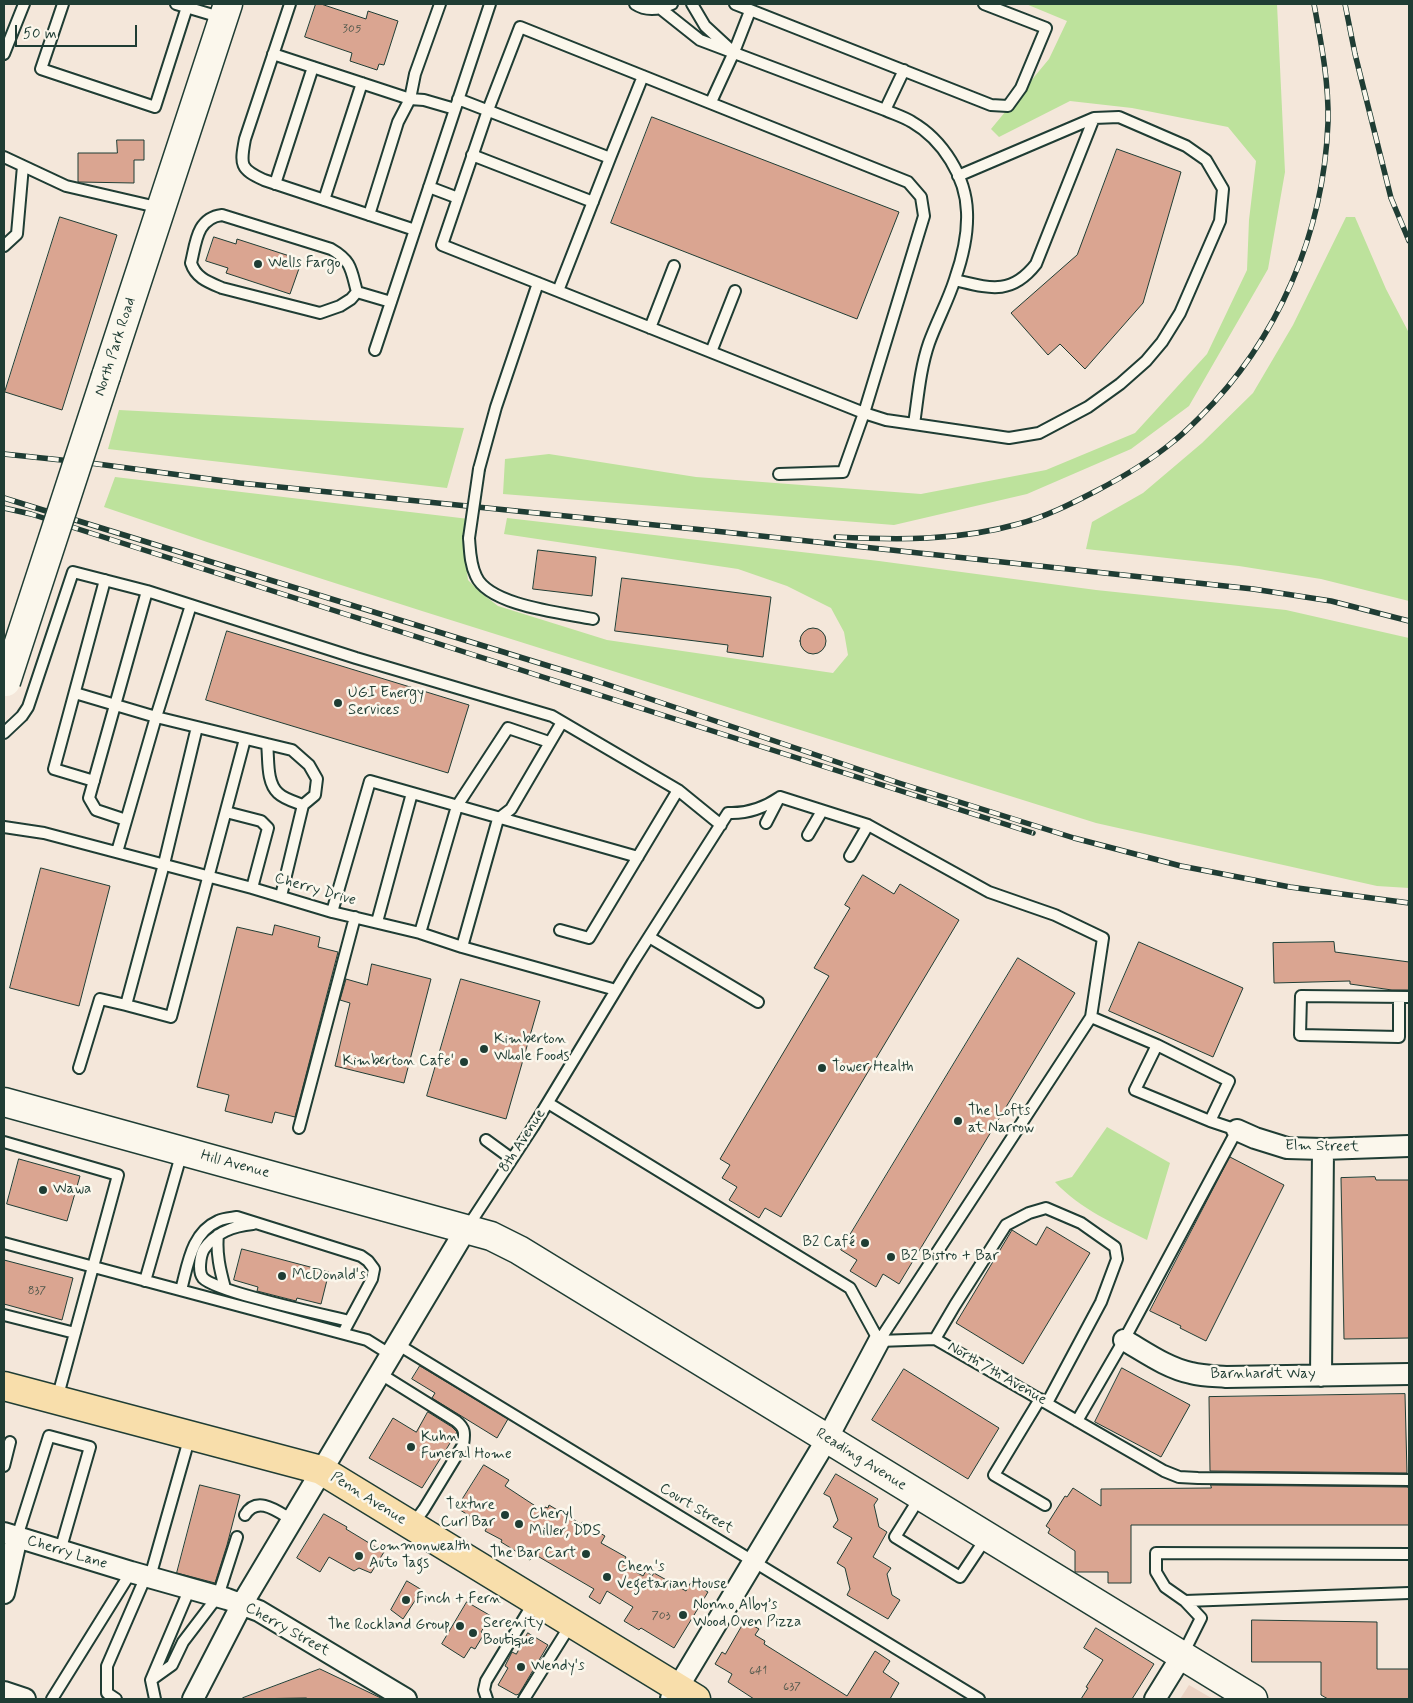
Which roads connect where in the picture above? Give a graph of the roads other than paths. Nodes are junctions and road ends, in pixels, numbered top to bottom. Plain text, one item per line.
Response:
1 (24, 4) edge
2 (63, 4) edge
3 (176, 4) edge
4 (290, 4) edge
5 (440, 4) edge
6 (490, 4) edge
7 (635, 4) edge
8 (672, 4) edge
9 (692, 4) edge
10 (735, 4) edge
11 (984, 4) edge
12 (187, 7) junction
13 (661, 9) junction
14 (226, 11) edge
15 (750, 11) junction
16 (734, 52) junction
17 (4, 54) edge
18 (273, 54) junction
19 (313, 67) junction
20 (904, 70) junction
21 (644, 76) junction
22 (362, 83) junction
23 (410, 99) junction
24 (711, 102) junction
25 (457, 104) junction
26 (488, 110) junction
27 (884, 110) junction
28 (1094, 118) junction
29 (472, 155) junction
30 (4, 157) edge
31 (610, 158) junction
32 (23, 166) junction
33 (958, 176) junction
34 (275, 184) junction
35 (429, 187) junction
36 (458, 198) junction
37 (324, 200) junction
38 (593, 202) junction
39 (162, 208) junction
40 (369, 215) junction
41 (415, 230) junction
42 (4, 246) edge
43 (674, 266) dead end
44 (955, 280) junction
45 (538, 283) junction
46 (558, 291) junction
47 (736, 291) dead end
48 (357, 292) junction
49 (391, 302) junction
50 (650, 328) junction
51 (375, 350) dead end
52 (712, 352) junction
53 (864, 413) junction
54 (914, 424) junction
55 (779, 474) dead end
56 (104, 580) junction
57 (147, 592) junction
58 (191, 605) junction
59 (593, 619) dead end
60 (5, 687) edge
61 (75, 693) junction
62 (115, 704) junction
63 (156, 716) junction
64 (562, 722) junction
65 (197, 727) junction
66 (4, 733) edge
67 (245, 739) junction
68 (549, 742) junction
69 (267, 744) junction
70 (94, 781) junction
71 (678, 790) junction
72 (412, 793) junction
73 (780, 797) junction
74 (303, 805) junction
75 (457, 806) junction
76 (822, 810) junction
77 (226, 812) junction
78 (498, 819) junction
79 (126, 820) junction
80 (766, 823) dead end
81 (721, 825) junction
82 (868, 825) junction
83 (4, 827) edge
84 (808, 834) dead end
85 (117, 852) junction
86 (850, 856) dead end
87 (638, 857) junction
88 (164, 864) junction
89 (208, 876) junction
90 (252, 888) junction
91 (281, 896) junction
92 (332, 912) junction
93 (355, 917) junction
94 (377, 922) junction
95 (560, 930) dead end
96 (420, 933) junction
97 (649, 937) junction
98 (462, 947) junction
99 (616, 990) junction
100 (1404, 997) edge
101 (758, 1002) dead end
102 (126, 1005) junction
103 (1091, 1017) junction
104 (1157, 1045) junction
105 (79, 1068) dead end
106 (4, 1102) edge
107 (548, 1103) junction
108 (1210, 1121) junction
109 (300, 1128) dead end
110 (1237, 1130) junction
111 (486, 1140) dead end
112 (4, 1142) edge
113 (1409, 1146) edge
114 (1323, 1149) junction
115 (182, 1151) junction
116 (512, 1159) junction
117 (256, 1223) junction
118 (466, 1228) junction
119 (218, 1235) junction
120 (4, 1243) edge
121 (92, 1267) junction
122 (144, 1281) junction
123 (224, 1288) junction
124 (181, 1290) junction
125 (4, 1315) edge
126 (350, 1320) junction
127 (75, 1333) junction
128 (343, 1334) junction
129 (935, 1339) junction
130 (1124, 1340) junction
131 (879, 1341) junction
132 (394, 1350) junction
133 (379, 1374) junction
134 (1409, 1374) edge
135 (1321, 1376) junction
136 (4, 1386) edge
137 (57, 1400) junction
138 (1043, 1401) junction
139 (1077, 1421) junction
140 (190, 1436) junction
141 (828, 1439) junction
142 (10, 1442) dead end
143 (4, 1466) edge
144 (321, 1470) junction
145 (1409, 1480) edge
146 (921, 1497) junction
147 (1045, 1505) dead end
148 (244, 1515) dead end
149 (292, 1520) junction
150 (412, 1526) junction
151 (10, 1535) edge
152 (237, 1537) dead end
153 (987, 1537) junction
154 (60, 1551) junction
155 (1409, 1554) edge
156 (753, 1561) junction
157 (143, 1575) junction
158 (190, 1588) junction
159 (4, 1593) edge
160 (1409, 1593) edge
161 (218, 1596) junction
162 (534, 1601) junction
163 (1185, 1601) junction
164 (242, 1604) junction
165 (572, 1623) junction
166 (1181, 1657) junction
167 (151, 1680) junction
168 (4, 1692) edge
169 (681, 1696) edge
170 (25, 1699) edge
171 (52, 1699) edge
172 (116, 1699) edge
173 (154, 1699) edge
174 (194, 1699) edge
175 (406, 1699) edge
176 (487, 1699) edge
177 (524, 1699) edge
178 (979, 1699) edge
179 (1155, 1699) edge
180 (1253, 1699) edge

1 - 17 lane
2 - 12 lane
3 - 12 lane
4 - 18 lane
5 - 23 lane
6 - 25 lane
7 - 13 lane
8 - 13 lane
9 - 16 lane
10 - 15 lane
11 - 20 lane
12 - 14 lane
13 - 16 lane
14 - 39 street, North Park Road
15 - 16 lane
15 - 20 lane
16 - 24 lane
16 - 27 lane
18 - 19 lane
18 - 34 lane
19 - 22 lane
19 - 34 lane
20 - 27 lane
21 - 24 lane
21 - 26 lane
21 - 31 lane
22 - 23 lane
22 - 37 lane
23 - 25 lane
23 - 40 lane
24 - 53 lane
25 - 26 lane
25 - 35 lane
26 - 29 lane
26 - 31 lane
27 - 33 lane
28 - 33 lane
28 - 44 lane
28 - 54 lane
29 - 36 lane
29 - 38 lane
30 - 32 lane
31 - 38 lane
32 - 39 lane
32 - 42 lane
33 - 44 lane
34 - 37 lane
35 - 36 lane
35 - 41 lane
36 - 45 lane
37 - 40 lane
38 - 46 lane
39 - 60 street, North Park Road, bridge
40 - 41 lane
41 - 49 lane
43 - 50 lane
44 - 54 lane
45 - 46 lane
45 - 59 lane, bridge
46 - 50 lane
47 - 52 lane
48 - 48 lane
48 - 49 lane
49 - 51 lane
50 - 52 lane
52 - 53 lane
53 - 54 lane
53 - 55 lane
56 - 57 lane
56 - 61 lane
56 - 66 lane
57 - 58 lane
57 - 62 lane
58 - 63 lane
58 - 64 lane
61 - 62 lane
61 - 70 lane
62 - 63 lane
62 - 70 lane
63 - 65 lane
63 - 79 lane
64 - 68 lane
64 - 71 lane
65 - 67 lane
65 - 88 lane
67 - 69 lane
67 - 77 lane
68 - 75 lane
68 - 78 lane
69 - 74 lane
69 - 74 lane
70 - 79 lane
71 - 81 lane
71 - 87 lane
72 - 75 lane
72 - 92 lane
72 - 94 lane
73 - 76 lane
73 - 80 lane
73 - 81 lane, 8th Avenue
74 - 91 lane
75 - 78 lane
75 - 96 lane
76 - 82 lane
76 - 84 lane
77 - 89 lane
77 - 90 lane
78 - 87 lane
78 - 98 lane
79 - 85 lane
81 - 97 lane, 8th Avenue
82 - 86 lane
82 - 103 lane
83 - 85 lane, Cherry Drive
85 - 88 lane, Cherry Drive
87 - 95 lane
88 - 89 lane, Cherry Drive
88 - 102 lane
89 - 90 lane, Cherry Drive
89 - 102 lane
90 - 91 lane, Cherry Drive
91 - 92 lane, Cherry Drive
92 - 93 lane, Cherry Drive
93 - 94 lane, Cherry Drive
93 - 109 lane
94 - 96 lane, Cherry Drive
96 - 98 lane, Cherry Drive
97 - 99 lane, 8th Avenue
97 - 101 lane
98 - 99 lane, Cherry Drive
99 - 107 lane, 8th Avenue
100 - 100 lane
102 - 105 lane
103 - 104 lane
103 - 131 lane
104 - 108 lane
104 - 108 lane
106 - 115 street, Hill Avenue
107 - 116 lane, 8th Avenue
107 - 131 lane
108 - 110 lane
110 - 114 street, Elm Street
110 - 130 lane
111 - 116 lane
112 - 121 lane
113 - 114 street, Elm Street
114 - 135 street
115 - 118 street, Hill Avenue
115 - 122 lane
116 - 118 lane, 8th Avenue
117 - 119 lane
117 - 124 lane
117 - 126 lane
118 - 132 street, 8th Avenue
118 - 141 street, Reading Avenue
119 - 123 lane
119 - 123 lane
120 - 121 lane, Court Street
121 - 122 lane, Court Street
121 - 127 lane
122 - 124 lane, Court Street
123 - 126 lane
124 - 128 lane, Court Street
125 - 127 lane
126 - 128 lane
127 - 137 lane
128 - 132 lane, Court Street
129 - 131 lane, North 7th Avenue
129 - 138 lane, North 7th Avenue
129 - 138 lane
130 - 135 street, Barnhardt Way
130 - 139 lane
131 - 141 street
132 - 133 street, 8th Avenue
132 - 156 lane, Court Street
133 - 144 street, 8th Avenue
133 - 150 lane
134 - 135 street, Barnhardt Way
136 - 137 main road, Penn Avenue
137 - 140 main road, Penn Avenue
138 - 139 lane, North 7th Avenue
138 - 147 lane
139 - 145 lane, North 7th Avenue
140 - 144 main road, Penn Avenue
140 - 157 lane
141 - 146 street, Reading Avenue
141 - 156 street
142 - 143 lane
144 - 149 street, 8th Avenue
144 - 150 main road, Penn Avenue
146 - 153 street, Reading Avenue
146 - 153 lane
148 - 149 lane
149 - 164 street, 8th Avenue
150 - 162 main road, Penn Avenue
151 - 154 street, Cherry Lane
151 - 154 lane
151 - 159 street
152 - 161 lane
153 - 166 street, Reading Avenue
154 - 157 street, Cherry Lane
155 - 163 lane
156 - 169 street
156 - 178 lane, Court Street
157 - 158 street, Cherry Street
157 - 171 lane
157 - 172 lane
158 - 161 street, Cherry Street
158 - 167 lane
160 - 163 lane
161 - 164 street, Cherry Street
161 - 167 lane
162 - 165 main road, Penn Avenue
162 - 176 lane
163 - 166 lane
164 - 174 street, 8th Avenue
164 - 175 street, Cherry Street
165 - 169 main road, Penn Avenue
165 - 177 lane
166 - 179 street
166 - 180 street, Reading Avenue
167 - 173 lane
168 - 170 street

